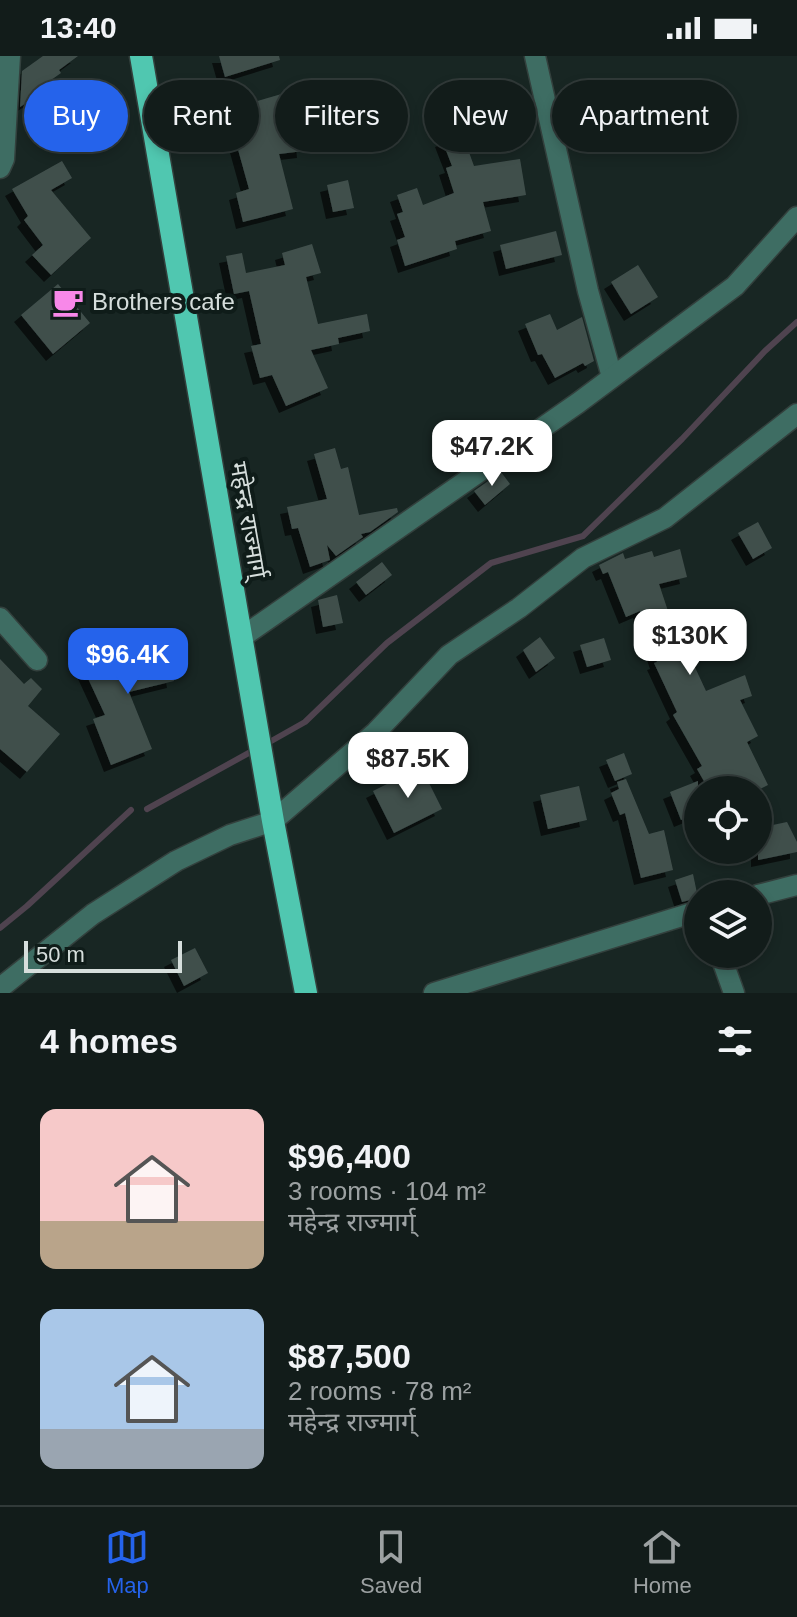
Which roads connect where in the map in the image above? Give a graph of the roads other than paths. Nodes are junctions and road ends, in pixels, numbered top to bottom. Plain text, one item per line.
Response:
1 (10, 56) edge
2 (141, 56) edge
3 (535, 56) edge
4 (0, 168) edge
5 (797, 217) edge
6 (612, 377) junction
7 (797, 414) edge
8 (0, 618) edge
9 (242, 637) junction
10 (37, 660) dead end
11 (272, 812) junction
12 (797, 885) edge
13 (772, 891) edge
14 (684, 915) edge
15 (725, 968) edge
16 (0, 988) edge
17 (306, 993) edge
18 (434, 993) edge
19 (734, 993) edge

1 - 4 street
2 - 9 highway, महेन्द्र राज्मार्ग्
3 - 6 street
5 - 6 street
6 - 9 street
7 - 11 street
8 - 10 street
9 - 11 highway, महेन्द्र राज्मार्ग्
11 - 16 street
11 - 17 highway, महेन्द्र राज्मार्ग्
12 - 13 street
14 - 18 street
15 - 19 street

